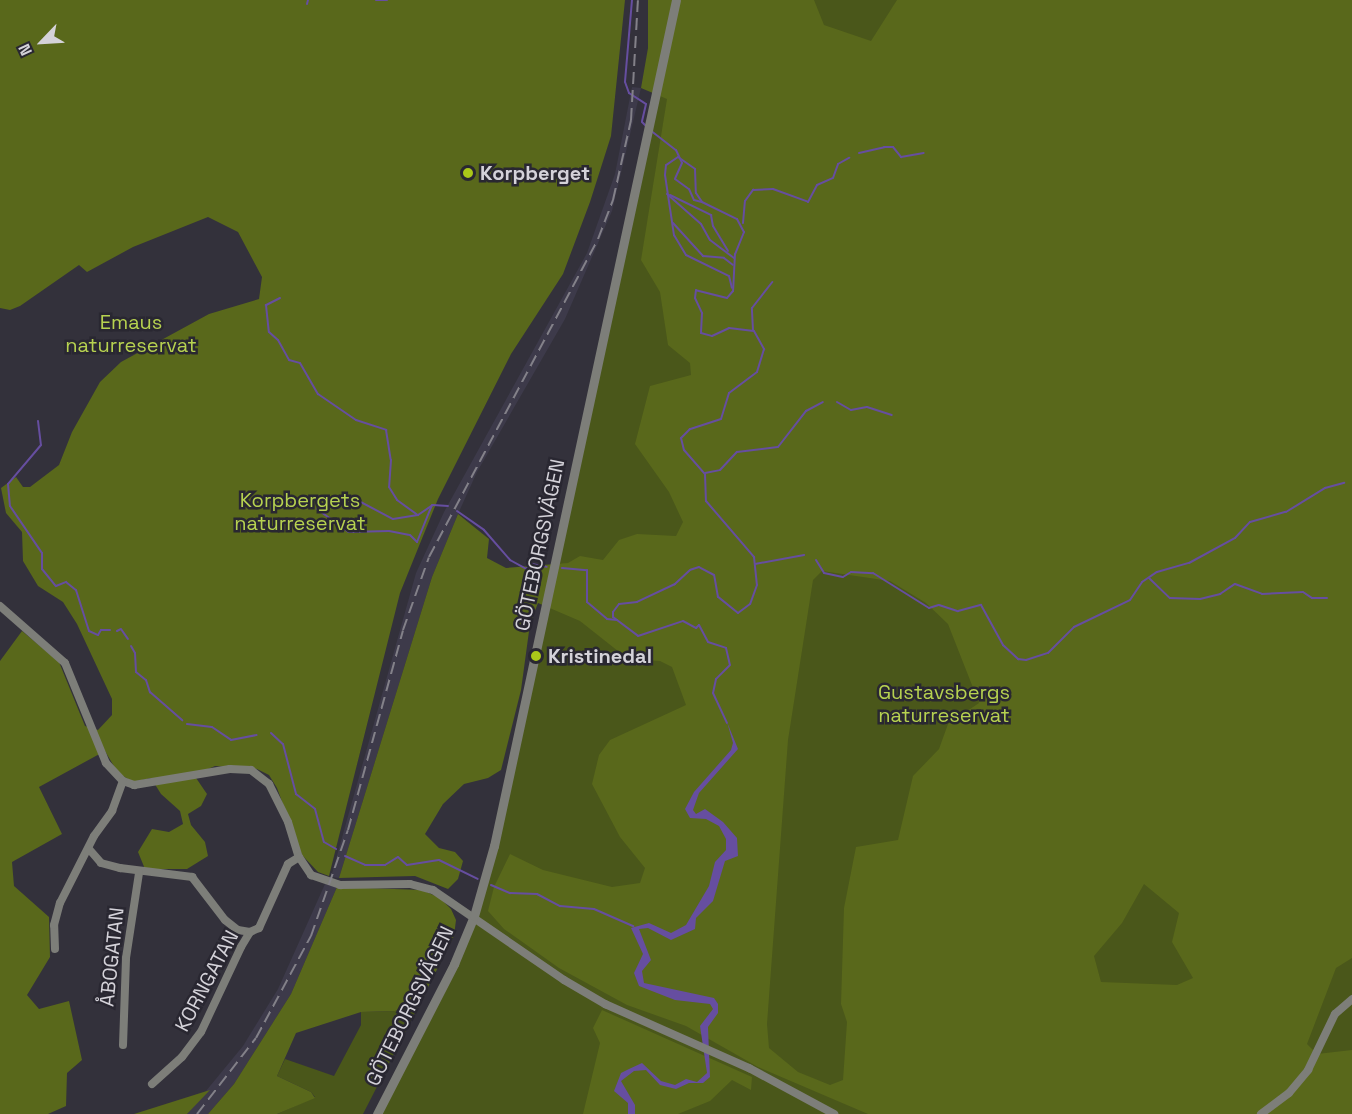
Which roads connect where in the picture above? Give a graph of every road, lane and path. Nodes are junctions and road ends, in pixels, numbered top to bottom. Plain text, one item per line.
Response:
1 (675, 0) edge
2 (0, 606) edge
3 (123, 781) junction
4 (89, 849) junction
5 (298, 856) junction
6 (139, 873) junction
7 (474, 916) junction
8 (250, 932) junction
9 (55, 949) dead end
10 (1352, 999) edge
11 (123, 1045) dead end
12 (152, 1084) dead end
13 (377, 1114) edge
14 (834, 1114) edge
15 (1261, 1114) edge

1 - 7 street, GÖTEBORGSVÄGEN
2 - 3 street
3 - 4 street
3 - 5 street
4 - 6 street
4 - 9 street
5 - 7 street
5 - 8 street, KORNGATAN
6 - 8 street
6 - 11 street, ÅBOGATAN
7 - 13 street, GÖTEBORGSVÄGEN
7 - 14 street
8 - 12 street, KORNGATAN
10 - 15 street

